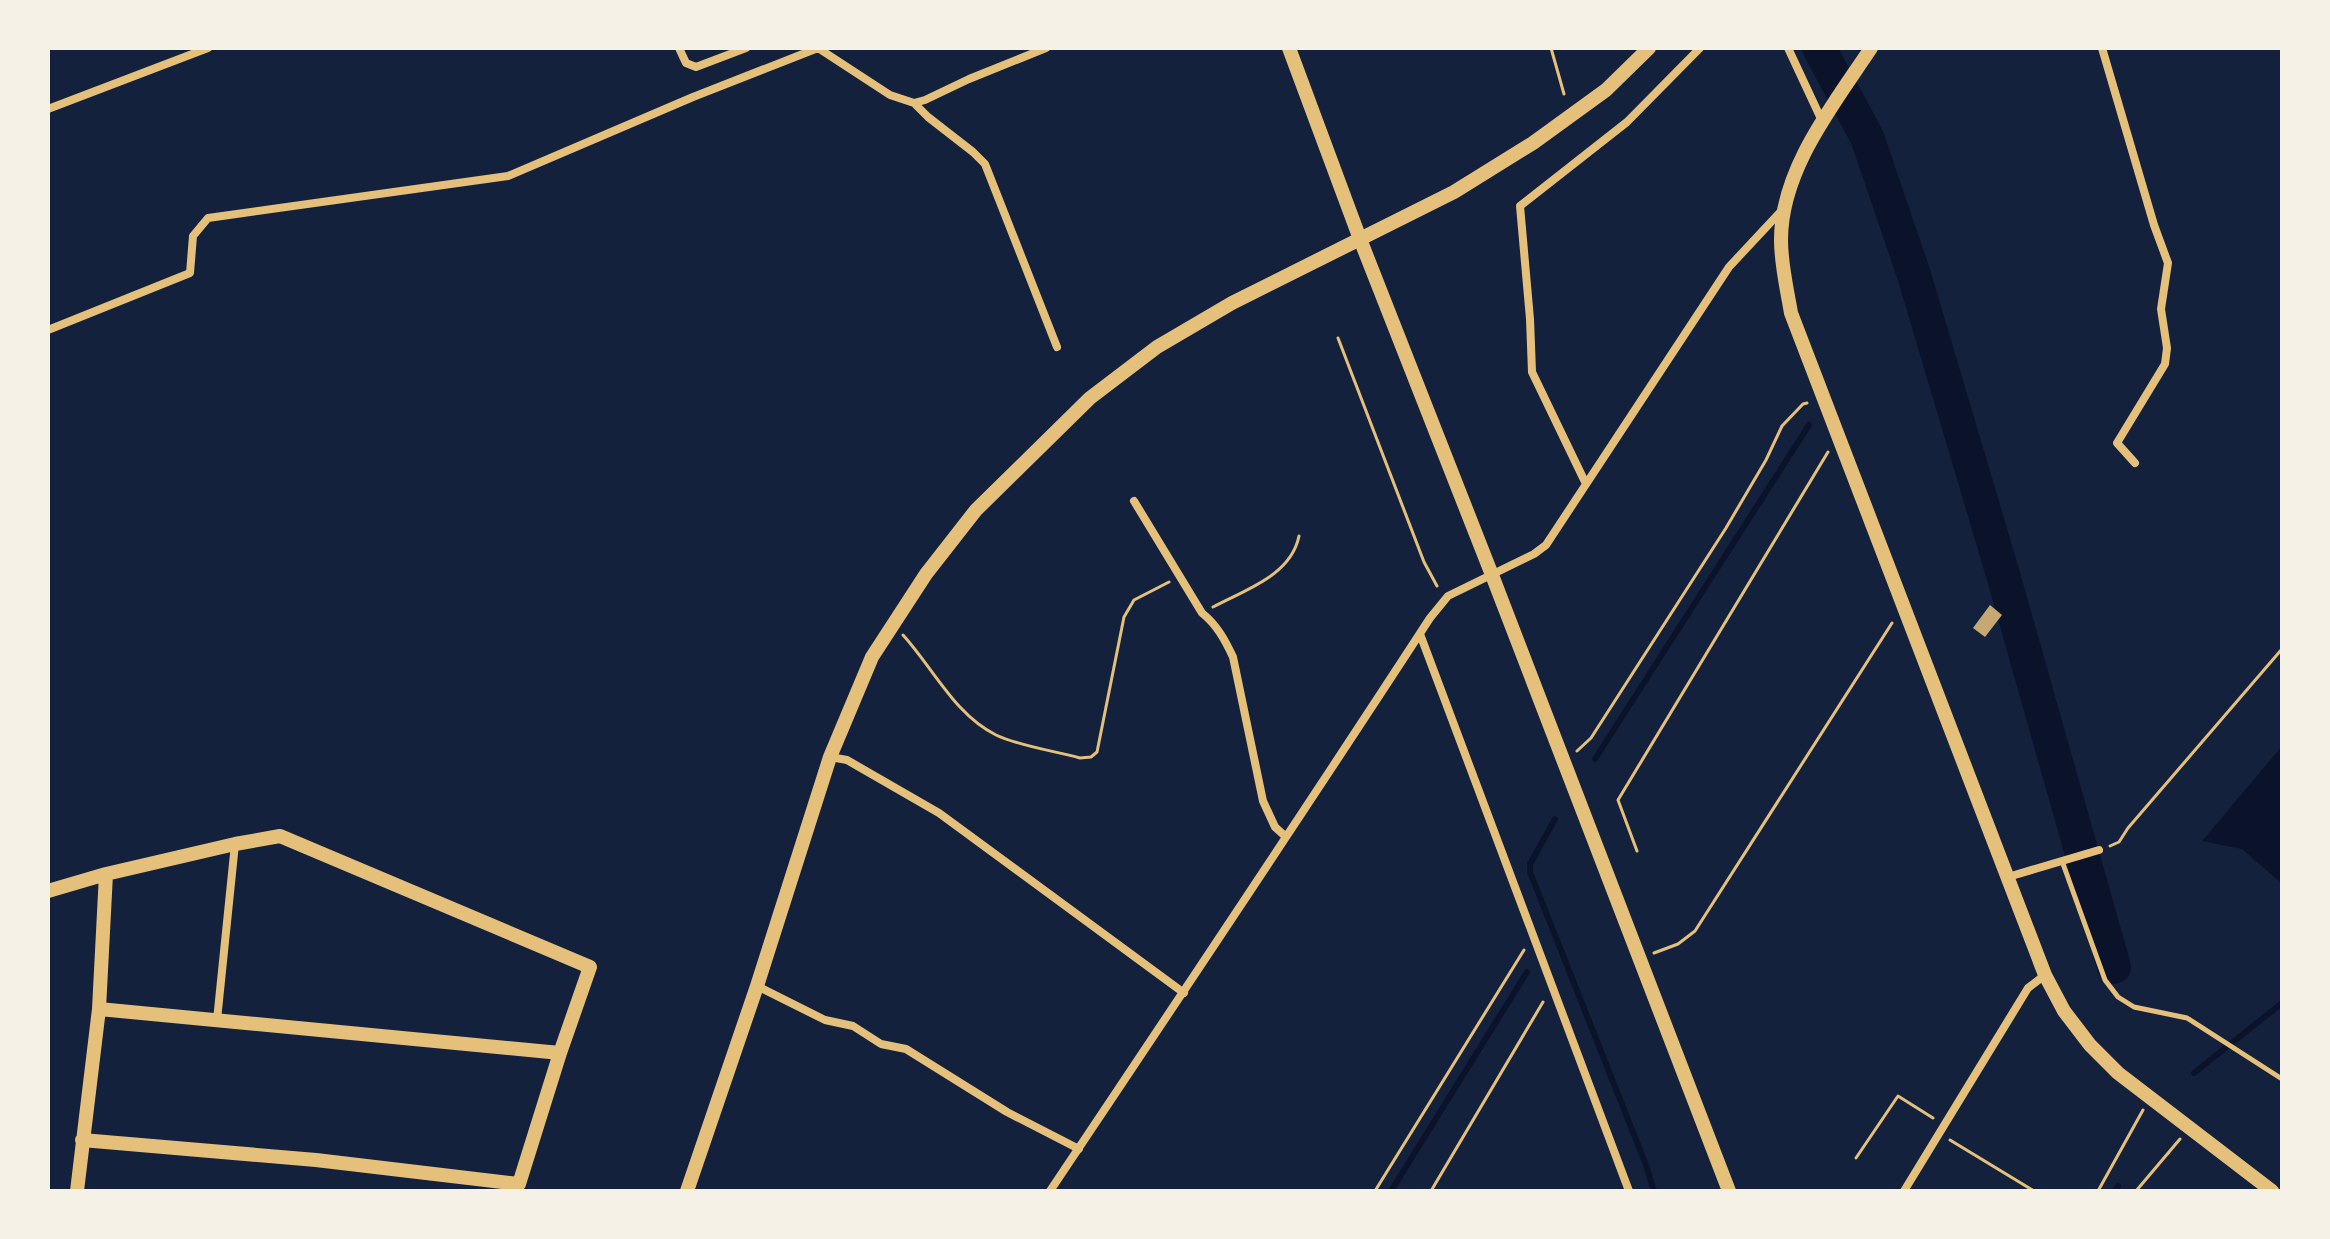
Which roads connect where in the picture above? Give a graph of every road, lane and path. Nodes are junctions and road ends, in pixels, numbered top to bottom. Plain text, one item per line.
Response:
1 (208, 48) edge
2 (679, 48) edge
3 (746, 48) edge
4 (818, 48) edge
5 (1046, 48) edge
6 (1289, 48) edge
7 (1551, 48) edge
8 (1649, 48) edge
9 (1700, 48) edge
10 (1788, 48) edge
11 (1871, 48) edge
12 (2102, 48) edge
13 (1564, 94) dead end
14 (914, 103) junction
15 (48, 109) edge
16 (1826, 117) junction
17 (1784, 207) junction
18 (1360, 239) junction
19 (48, 330) edge
20 (1338, 338) dead end
21 (1057, 347) dead end
22 (1824, 397) junction
23 (1842, 444) junction
24 (2135, 463) dead end
25 (1586, 484) junction
26 (1134, 501) dead end
27 (1299, 536) dead end
28 (1492, 575) junction
29 (1180, 577) junction
30 (1448, 596) junction
31 (1907, 614) junction
32 (1206, 615) junction
33 (892, 627) junction
34 (1420, 634) junction
35 (2282, 649) edge
36 (830, 757) junction
37 (1562, 758) junction
38 (1285, 836) junction
39 (235, 844) junction
40 (2099, 850) joint
41 (1637, 851) dead end
42 (2062, 860) junction
43 (106, 874) junction
44 (2008, 877) junction
45 (48, 891) edge
46 (1534, 938) junction
47 (1639, 959) junction
48 (2045, 975) junction
49 (757, 986) junction
50 (1553, 989) junction
51 (1184, 993) junction
52 (99, 1009) junction
53 (217, 1020) junction
54 (560, 1053) junction
55 (2282, 1079) edge
56 (2151, 1098) junction
57 (2190, 1128) junction
58 (1942, 1130) junction
59 (82, 1140) junction
60 (1079, 1149) junction
61 (1856, 1158) dead end
62 (77, 1191) edge
63 (687, 1191) edge
64 (1050, 1191) edge
65 (1375, 1191) edge
66 (1431, 1191) edge
67 (1629, 1191) edge
68 (1729, 1191) edge
69 (1904, 1191) edge
70 (2034, 1191) edge
71 (2098, 1191) edge
72 (2136, 1191) edge
73 (2272, 1191) edge

1 - 15 street
2 - 3 street
4 - 14 street
4 - 19 street
5 - 14 street
6 - 18 street
7 - 13 path
8 - 18 street
9 - 25 street
10 - 16 street
11 - 16 street
12 - 24 street
14 - 21 street
16 - 17 street
17 - 22 street
17 - 25 street
18 - 28 street
18 - 33 street
20 - 30 path
22 - 23 street
22 - 37 path
23 - 31 street
23 - 41 path
25 - 28 street
26 - 29 street
27 - 32 path
28 - 30 street
28 - 37 street
29 - 32 street
29 - 33 path
30 - 34 street
31 - 44 street
31 - 47 path
32 - 38 street
33 - 36 street
34 - 38 street
34 - 46 street
35 - 40 path
36 - 49 street
36 - 51 street
37 - 47 street
38 - 51 street
39 - 43 street
39 - 53 street
39 - 54 street
40 - 42 street
42 - 44 street
42 - 55 lane
43 - 45 street
43 - 52 street
44 - 48 street
46 - 50 street
46 - 65 path
47 - 68 street
48 - 56 street
48 - 58 street
49 - 60 street
49 - 63 street
50 - 66 path
50 - 67 street
51 - 60 street
52 - 53 street
52 - 59 street
53 - 54 street
54 - 59 street
56 - 57 street
56 - 71 path
57 - 72 path
57 - 73 street
58 - 61 path
58 - 69 street
58 - 70 path
59 - 62 street
60 - 64 street

